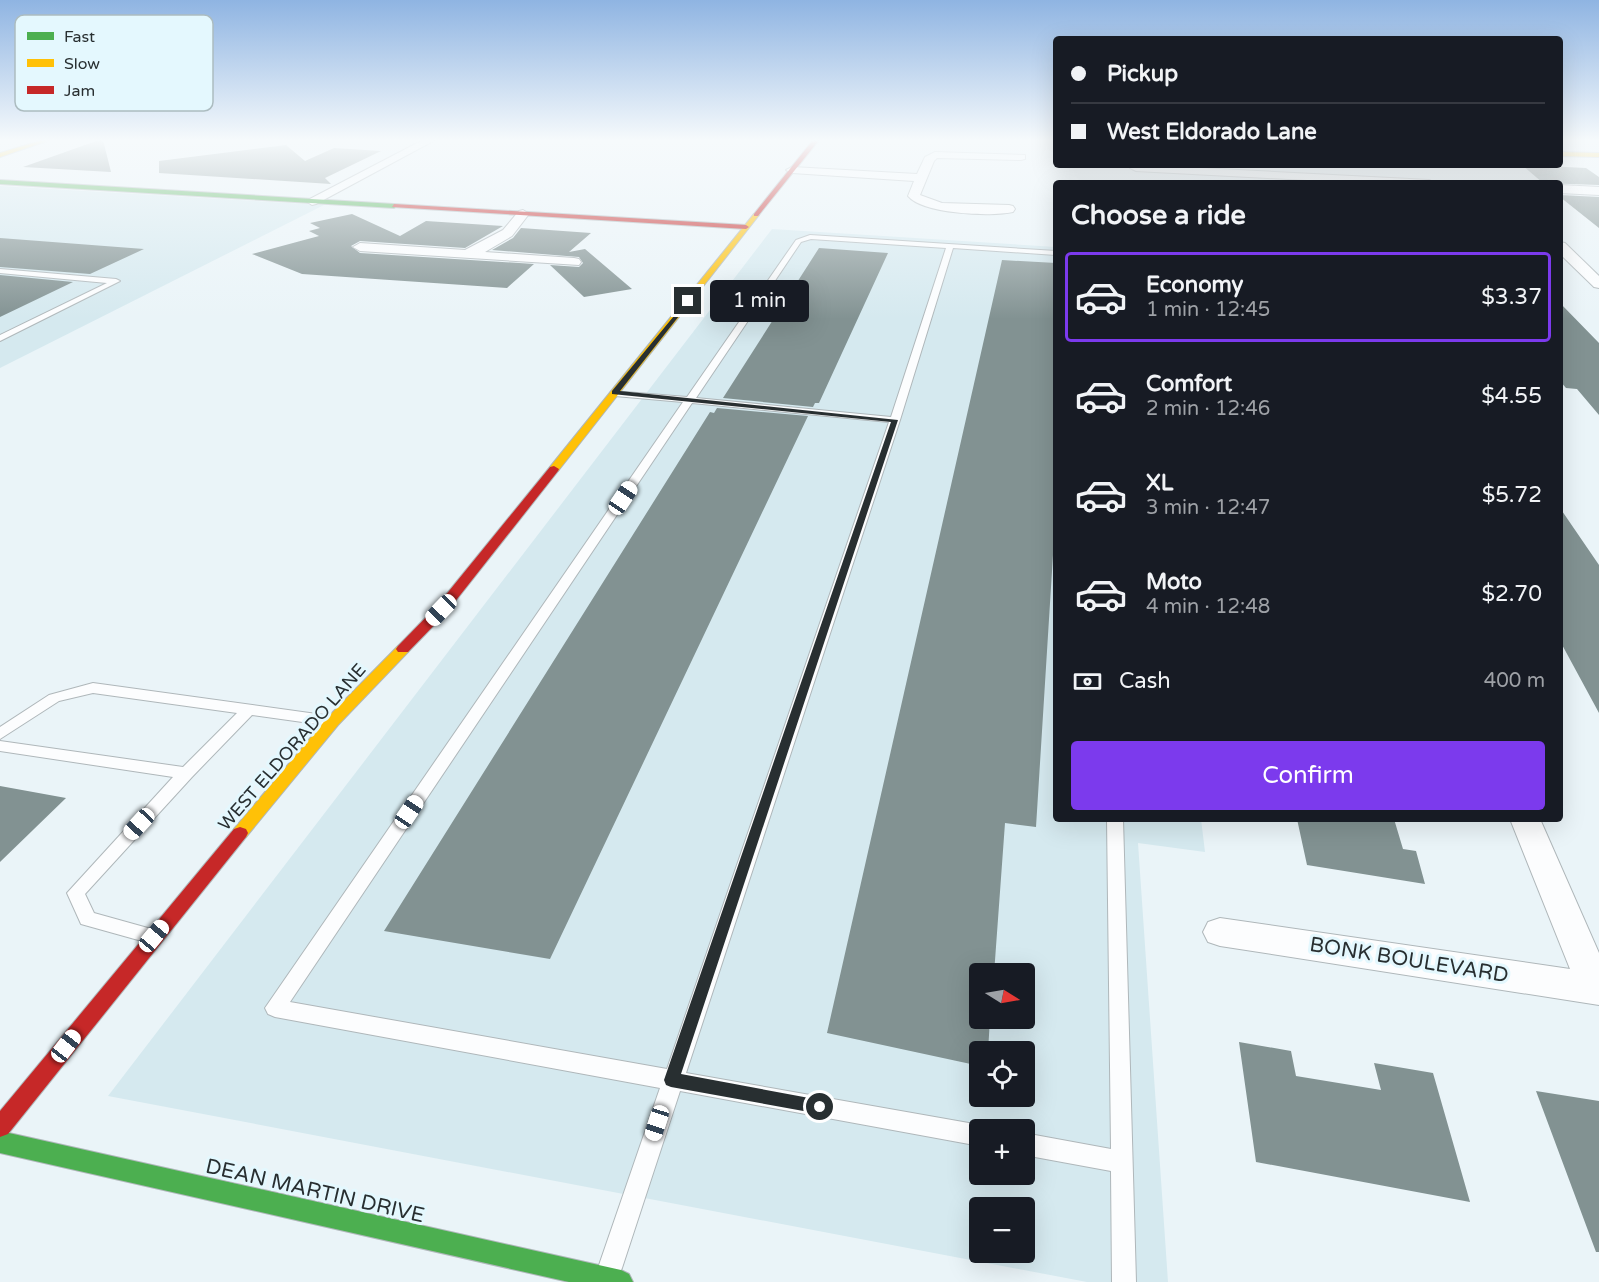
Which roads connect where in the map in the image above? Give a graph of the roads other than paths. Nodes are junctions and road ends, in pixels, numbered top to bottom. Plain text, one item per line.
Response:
1 (293, 200) edge
2 (768, 200) edge
3 (917, 200) edge
4 (312, 201) joint
5 (1009, 210) dead end
6 (523, 214) junction
7 (746, 227) junction
8 (950, 246) junction
9 (360, 247) dead end
10 (1563, 249) edge
11 (1053, 253) edge
12 (466, 254) junction
13 (574, 262) dead end
14 (0, 271) edge
15 (1599, 284) edge
16 (0, 338) edge
17 (615, 393) junction
18 (690, 400) junction
19 (895, 420) junction
20 (248, 710) junction
21 (333, 721) junction
22 (0, 734) edge
23 (0, 746) edge
24 (186, 773) junction
25 (1115, 822) edge
26 (1526, 822) edge
27 (1220, 932) dead end
28 (154, 936) junction
29 (1598, 988) edge
30 (671, 1080) junction
31 (0, 1127) edge
32 (969, 1134) edge
33 (0, 1142) edge
34 (1035, 1146) edge
35 (1122, 1162) junction
36 (562, 1275) edge
37 (614, 1280) edge
38 (1124, 1282) edge

1 - 4 street
2 - 7 street, WEST ELDORADO LANE
3 - 5 street
4 - 6 street
6 - 7 street
6 - 12 street
7 - 17 street, WEST ELDORADO LANE
8 - 11 lane
8 - 18 lane
8 - 19 lane
9 - 12 street
10 - 15 street
12 - 13 street
14 - 16 lane
17 - 18 lane
17 - 21 street, WEST ELDORADO LANE
18 - 19 lane
18 - 30 lane
19 - 30 lane
20 - 21 lane
20 - 22 lane
20 - 24 lane
21 - 28 street, WEST ELDORADO LANE
23 - 24 lane
24 - 28 lane
25 - 35 lane
26 - 29 street
27 - 29 street, BONK BOULEVARD
28 - 31 street, WEST ELDORADO LANE
30 - 32 lane
30 - 37 lane
33 - 36 street, DEAN MARTIN DRIVE
34 - 35 lane
35 - 38 lane
36 - 37 street, DEAN MARTIN DRIVE

